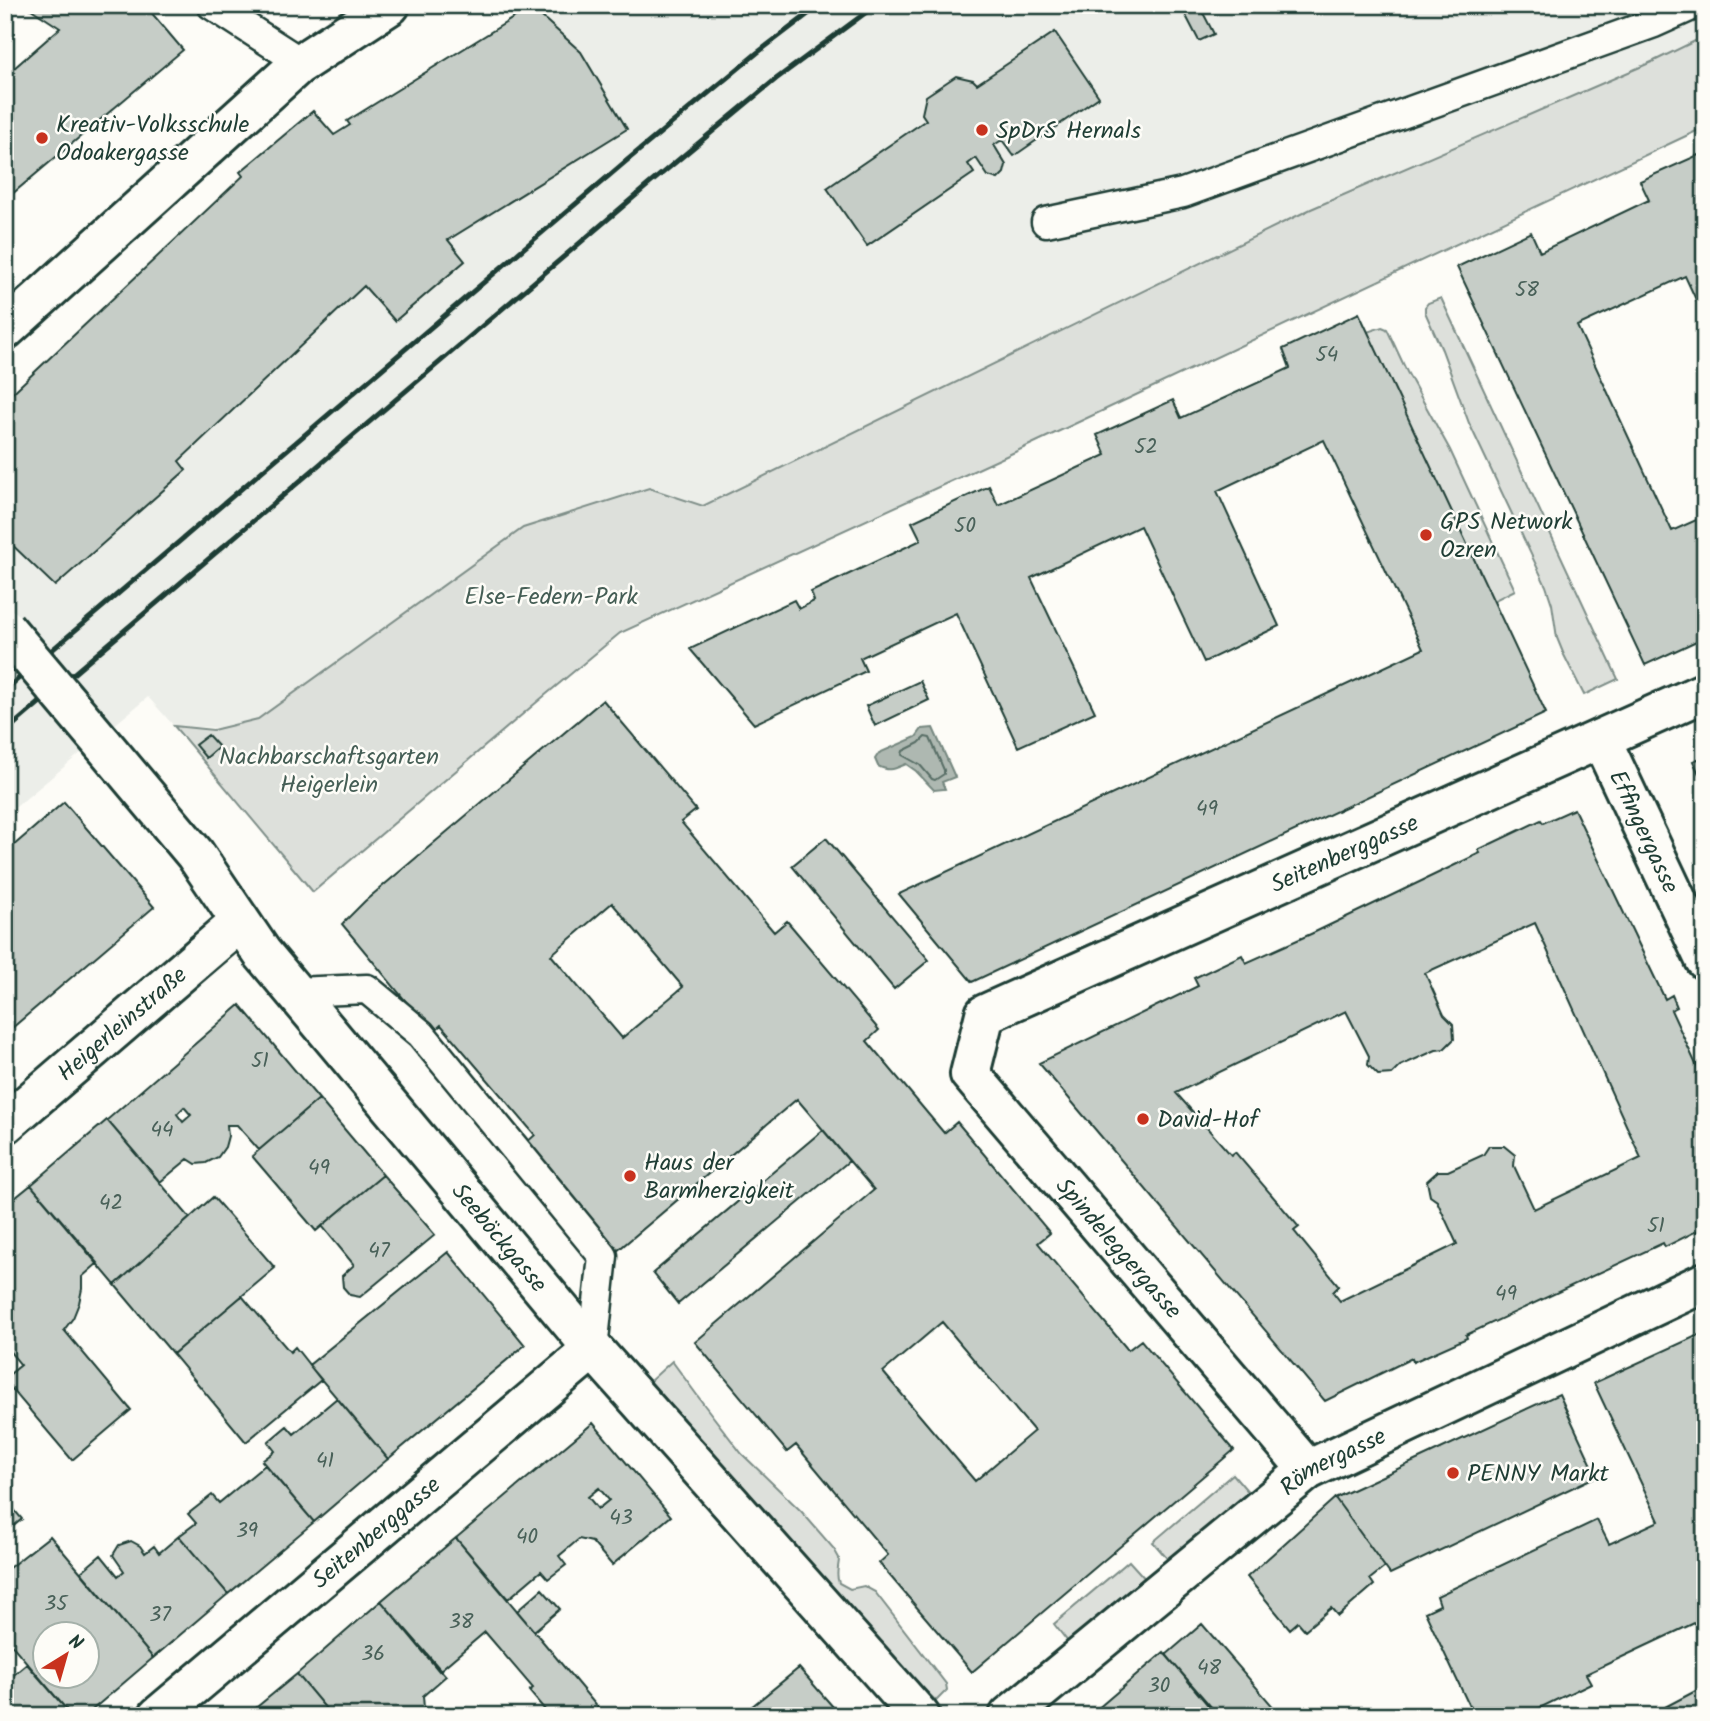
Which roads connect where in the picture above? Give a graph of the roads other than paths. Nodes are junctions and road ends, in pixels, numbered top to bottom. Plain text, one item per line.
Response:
1 (212, 5) edge
2 (390, 5) edge
3 (1694, 5) edge
4 (302, 63) junction
5 (1046, 222) dead end
6 (5, 330) edge
7 (5, 628) edge
8 (1705, 692) edge
9 (1601, 739) junction
10 (240, 922) junction
11 (1705, 960) edge
12 (294, 992) junction
13 (985, 1014) joint
14 (5, 1124) edge
15 (1705, 1282) edge
16 (593, 1349) junction
17 (1308, 1470) junction
18 (158, 1716) edge
19 (920, 1716) edge
20 (1009, 1716) edge

1 - 4 lane
2 - 4 street
3 - 5 lane
4 - 6 street
7 - 10 street, Seeböckgasse, bridge
8 - 9 street, Seitenberggasse
9 - 11 street, Effingergasse
9 - 13 street, Seitenberggasse
10 - 12 street, Seeböckgasse
10 - 14 street, Heigerleinstraße
12 - 16 street, Seeböckgasse
12 - 16 lane
13 - 17 street, Spindeleggergasse
15 - 17 street, Römergasse
16 - 18 street, Seitenberggasse
16 - 19 street, Seeböckgasse
17 - 20 street, Römergasse

